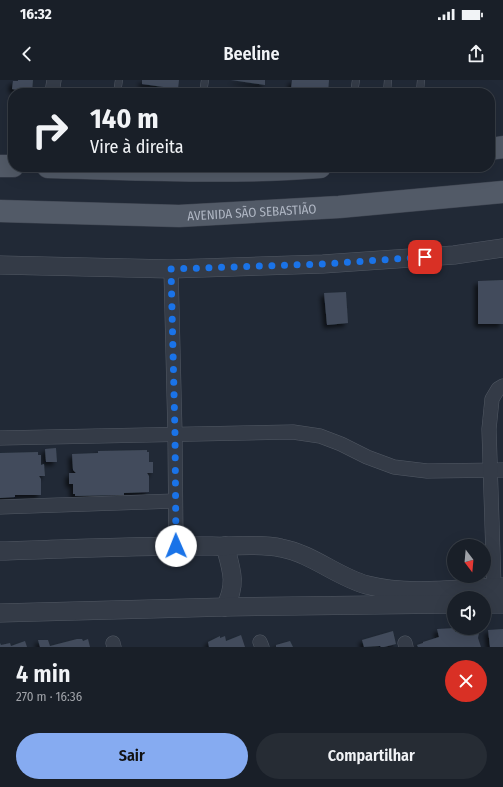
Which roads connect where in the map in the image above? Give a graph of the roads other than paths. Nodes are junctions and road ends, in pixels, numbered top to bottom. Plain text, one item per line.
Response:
1 (503, 192) edge
2 (0, 211) edge
3 (503, 248) edge
4 (0, 265) edge
5 (171, 269) junction
6 (503, 386) edge
7 (175, 434) junction
8 (0, 438) edge
9 (497, 470) edge
10 (175, 502) junction
11 (0, 507) edge
12 (176, 546) junction
13 (225, 546) junction
14 (0, 551) edge
15 (498, 587) edge
16 (447, 604) edge
17 (491, 604) edge
18 (503, 604) edge
19 (225, 607) junction
20 (0, 613) edge

1 - 2 main road, AVENIDA SÃO SEBASTIÃO
3 - 5 street
4 - 5 street
5 - 7 street
6 - 9 street
7 - 8 street
7 - 9 street
7 - 10 street
9 - 15 street
10 - 11 street
10 - 12 street
12 - 13 street
12 - 14 street
13 - 15 street
13 - 19 street
16 - 19 street
17 - 18 street
19 - 20 street

